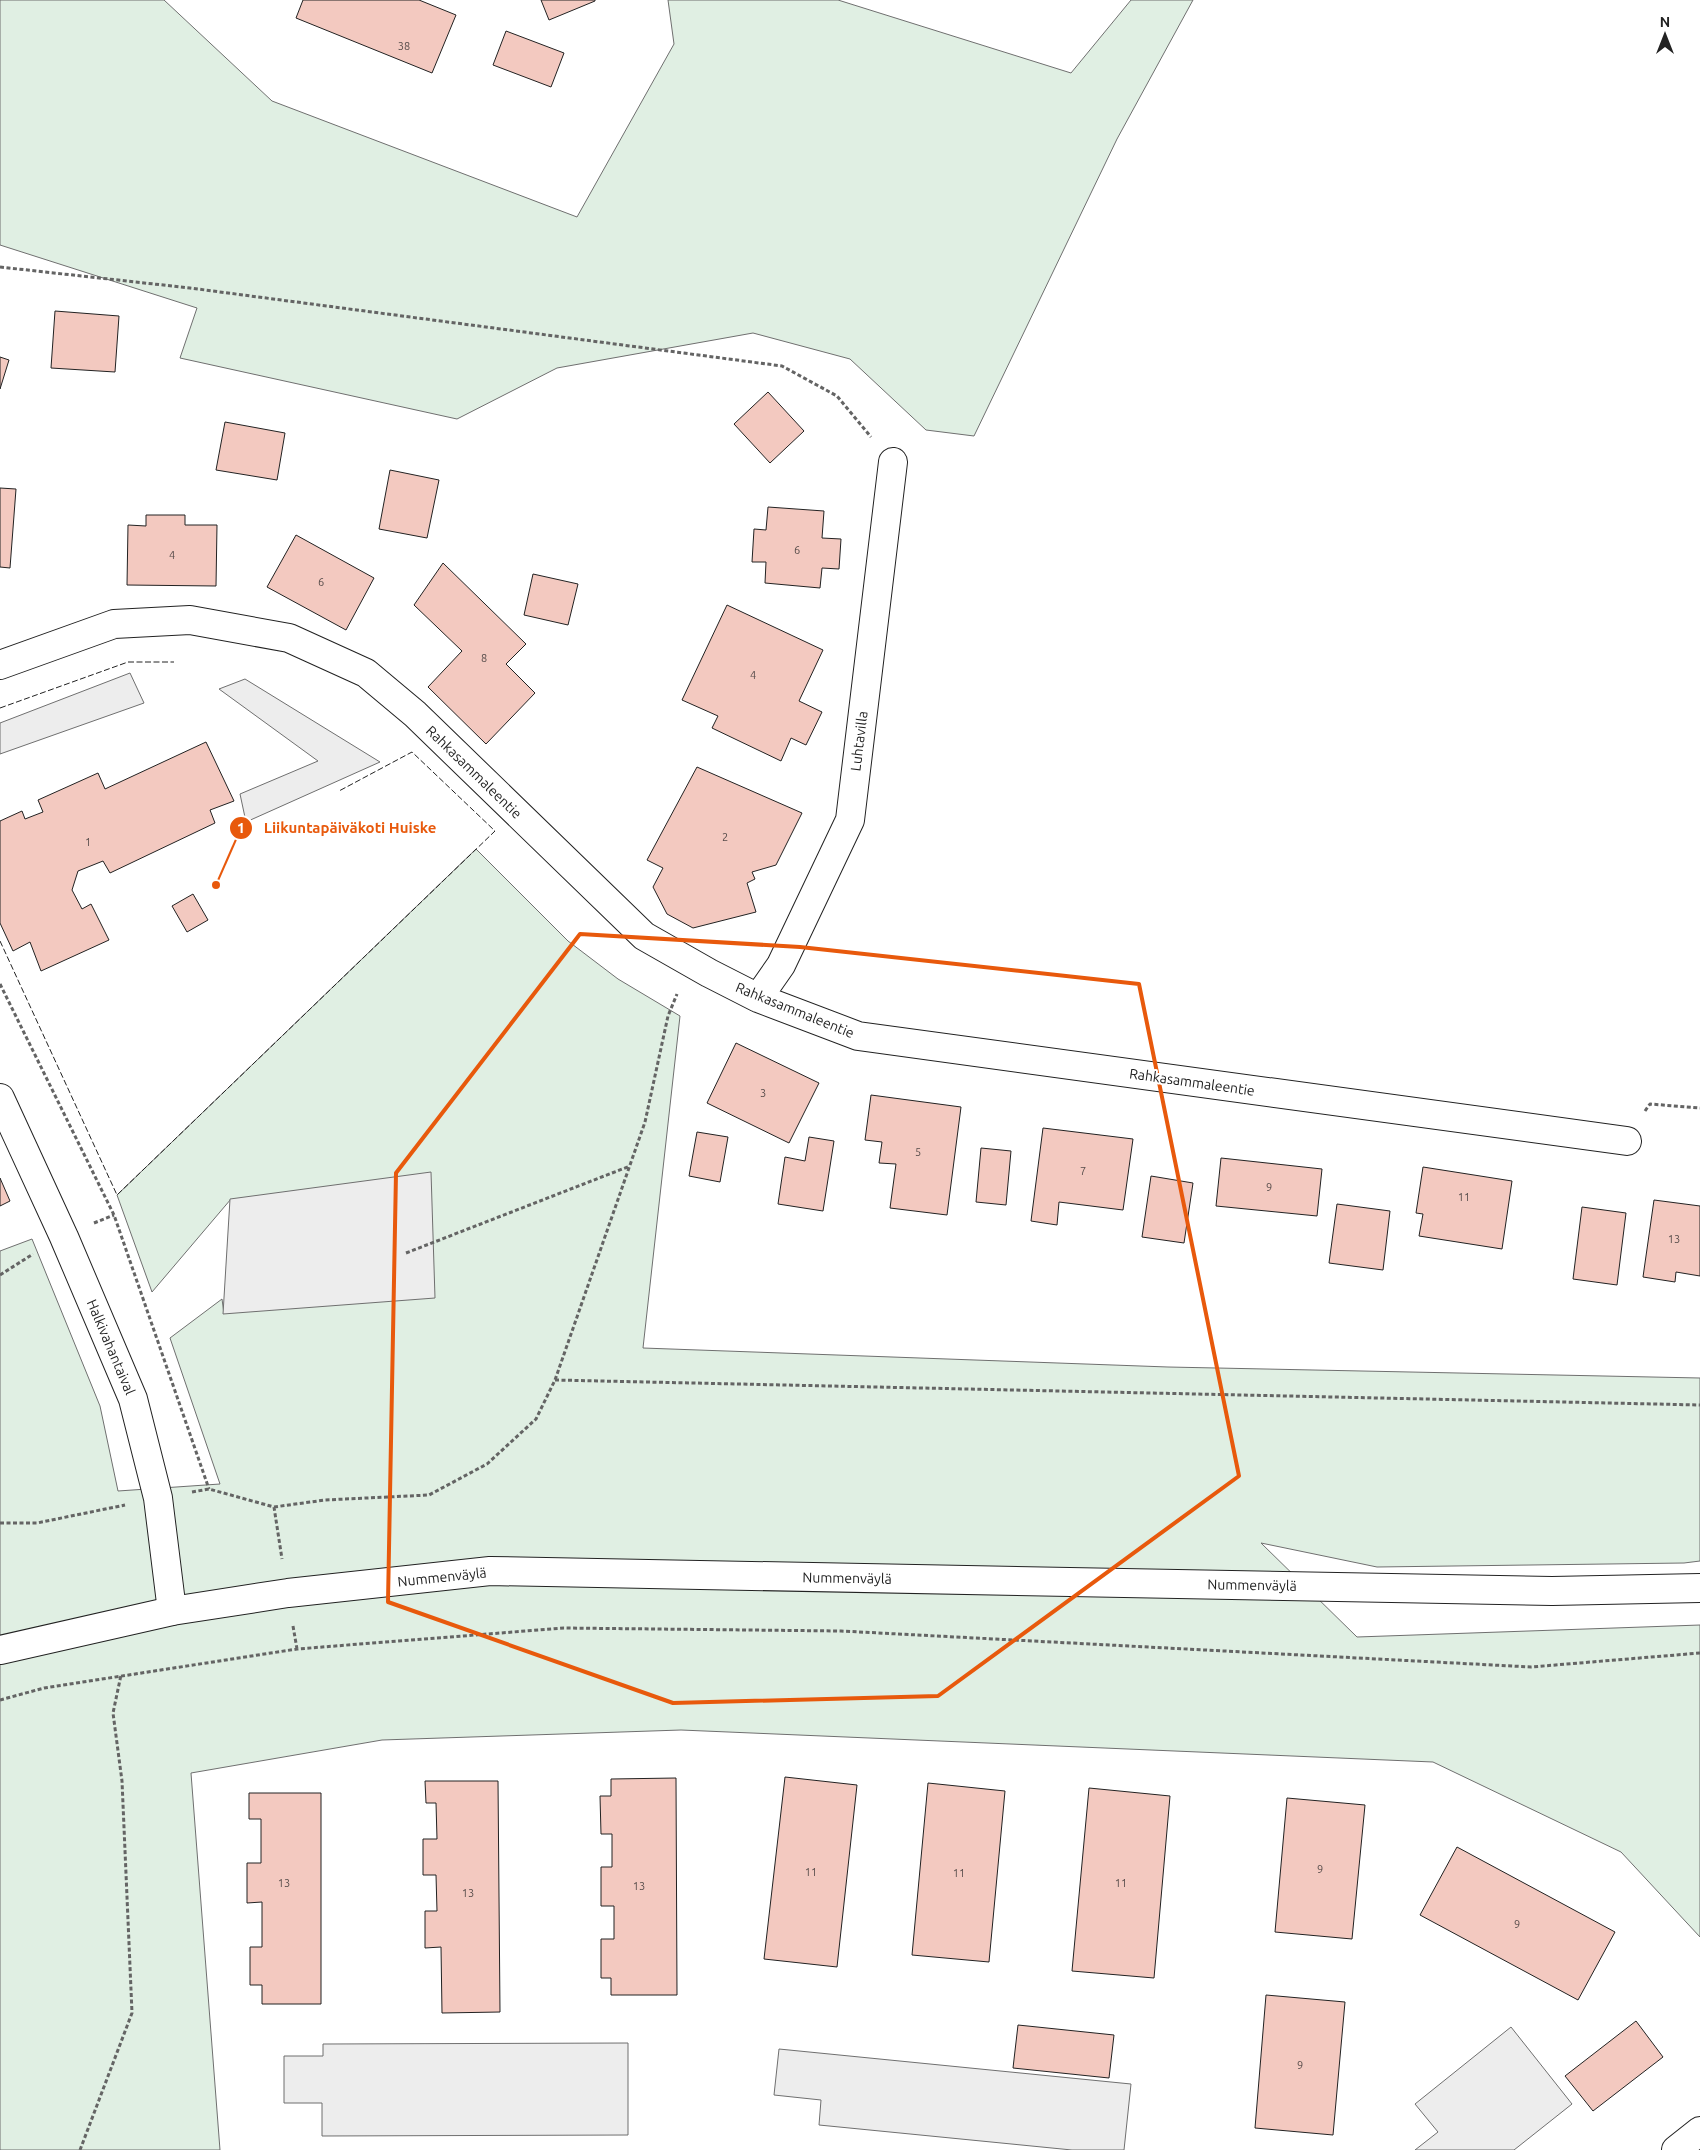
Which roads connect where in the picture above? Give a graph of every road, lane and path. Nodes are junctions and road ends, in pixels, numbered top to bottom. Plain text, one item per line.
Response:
1 (0, 267) edge
2 (893, 462) joint
3 (0, 665) edge
4 (0, 984) edge
5 (679, 990) dead end
6 (758, 998) junction
7 (0, 1098) edge
8 (1700, 1108) edge
9 (1627, 1141) joint
10 (630, 1166) junction
11 (406, 1252) dead end
12 (555, 1380) junction
13 (1700, 1405) edge
14 (209, 1489) junction
15 (158, 1498) junction
16 (274, 1507) junction
17 (0, 1523) edge
18 (1700, 1588) edge
19 (288, 1593) junction
20 (172, 1611) junction
21 (297, 1649) junction
22 (0, 1650) edge
23 (1700, 1653) edge
24 (121, 1675) junction
25 (0, 1700) edge
26 (1700, 2131) edge
27 (80, 2150) edge
28 (1676, 2150) edge

1 - 2 path
2 - 6 street, Luhtavilla
3 - 6 street, Rahkasammaleentie
4 - 14 path
5 - 10 path
6 - 9 street, Rahkasammaleentie
7 - 15 street, Halkivahantaival
8 - 9 path
10 - 11 path
10 - 12 path
12 - 13 path
12 - 16 path
14 - 15 path
14 - 16 path
15 - 17 path
15 - 20 street, Halkivahantaival
16 - 19 path
18 - 19 street, Nummenväylä
19 - 20 street, Nummenväylä
19 - 21 path
20 - 22 street, Nummenväylä
21 - 23 path
21 - 24 path
24 - 25 path
24 - 27 path
26 - 28 street

